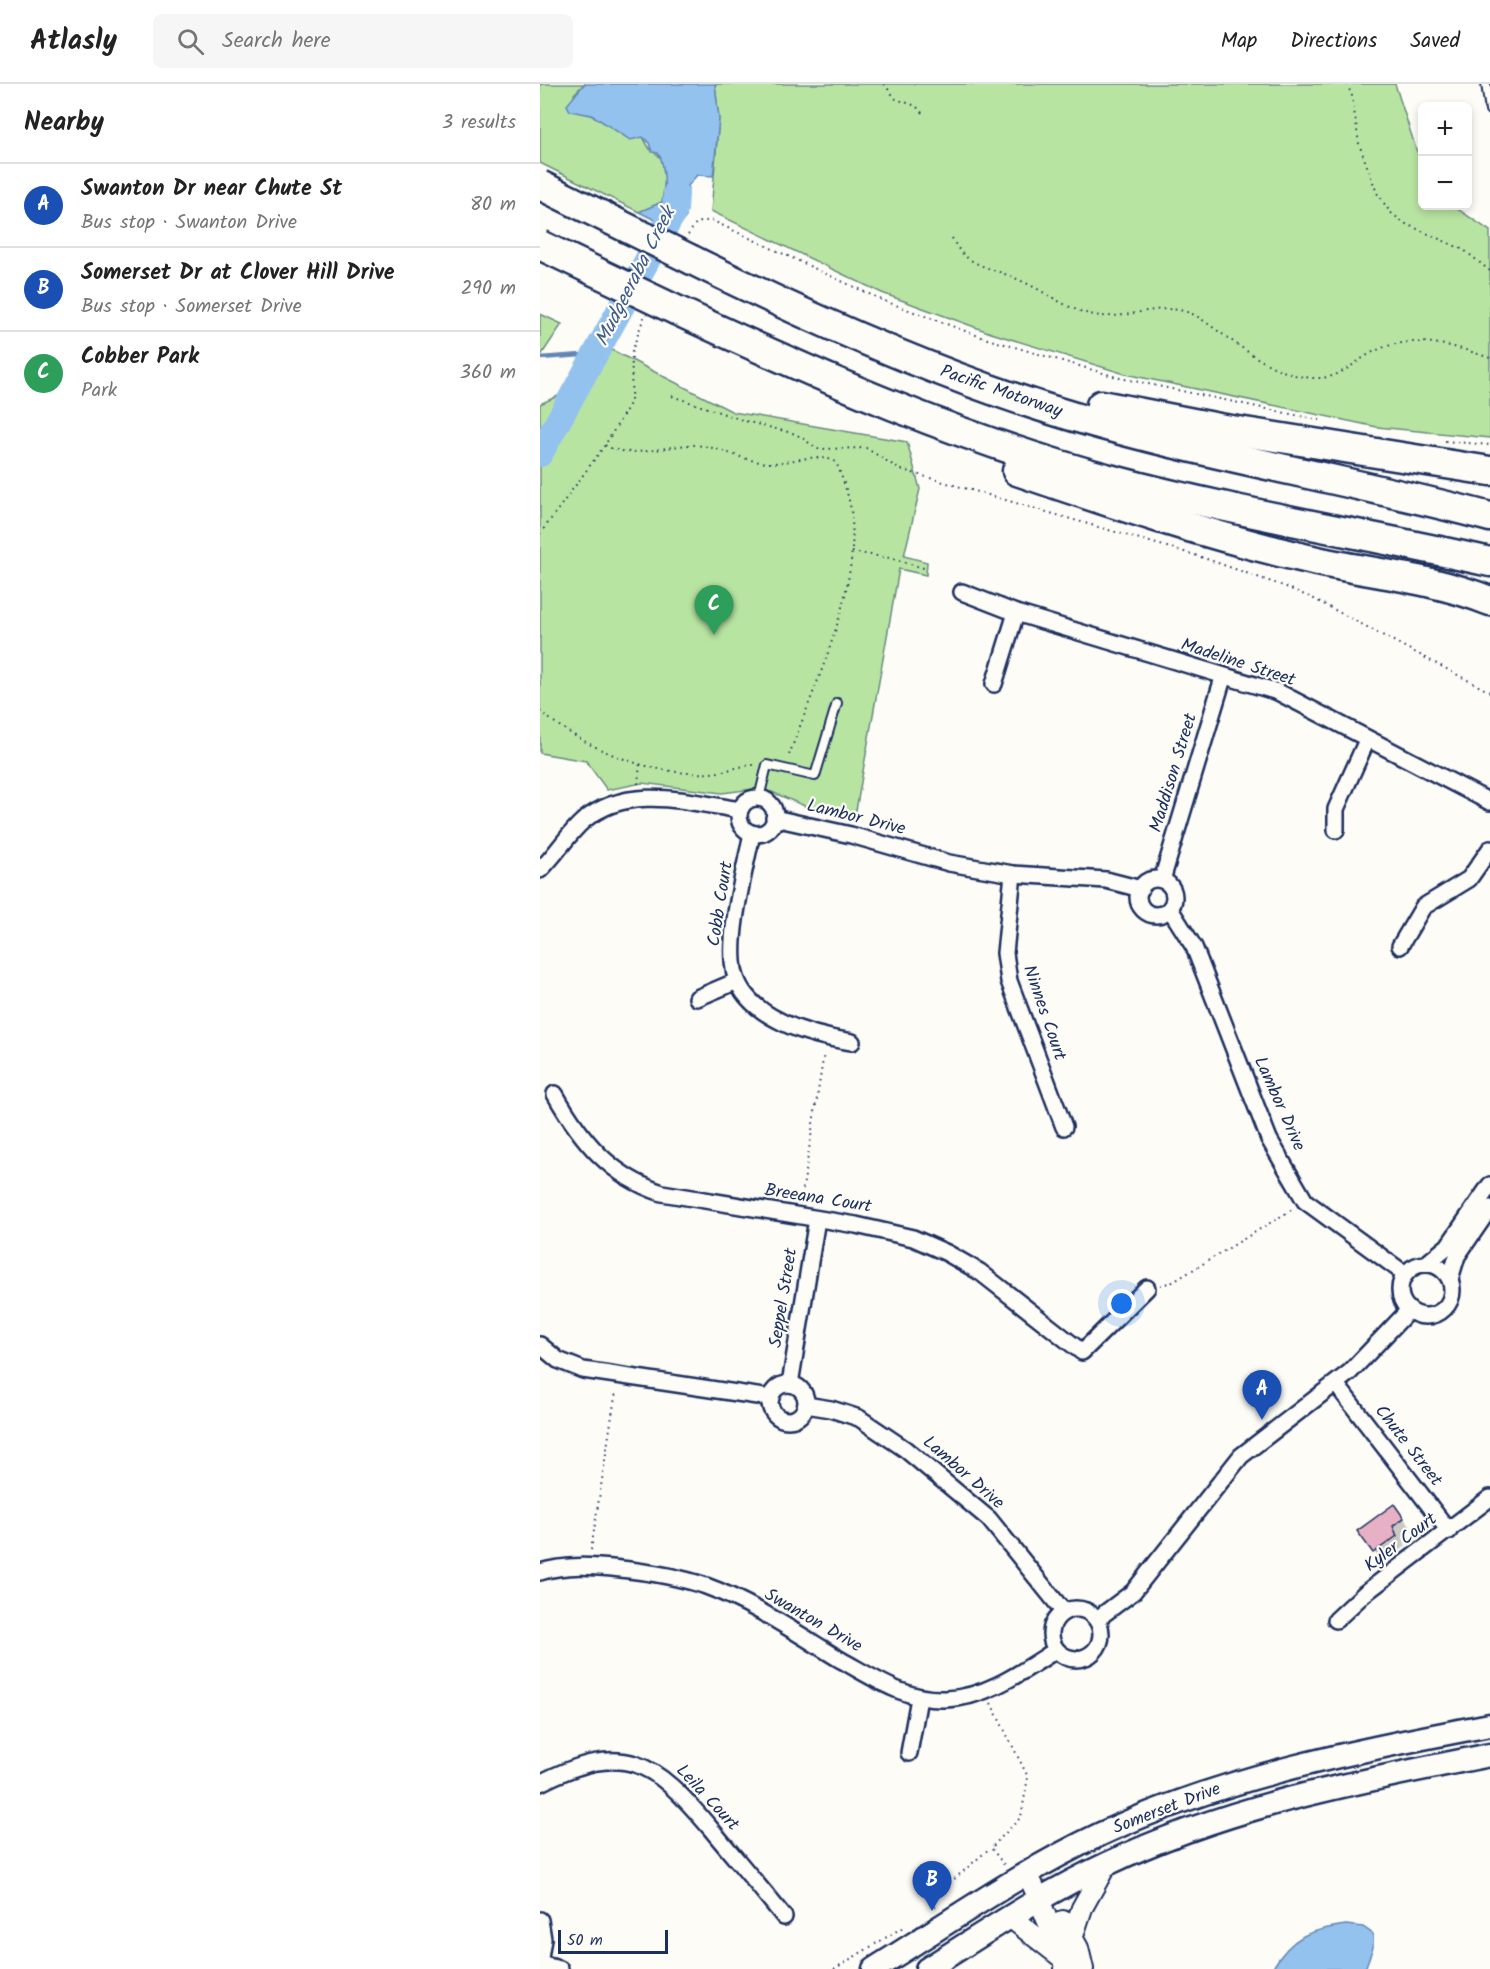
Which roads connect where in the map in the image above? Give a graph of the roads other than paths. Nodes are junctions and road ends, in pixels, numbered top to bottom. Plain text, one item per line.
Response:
1 (1486, 84) edge
2 (1490, 110) edge
3 (540, 185) edge
4 (540, 245) edge
5 (891, 406) junction
6 (1043, 407) junction
7 (1490, 471) edge
8 (1490, 517) edge
9 (1490, 562) edge
10 (962, 592) dead end
11 (1490, 601) edge
12 (1016, 613) junction
13 (1223, 678) junction
14 (994, 684) dead end
15 (837, 704) dead end
16 (1366, 740) junction
17 (759, 798) junction
18 (1490, 802) edge
19 (740, 810) junction
20 (774, 818) junction
21 (1336, 830) dead end
22 (752, 833) junction
23 (1490, 849) edge
24 (540, 870) edge
25 (1013, 874) junction
26 (1162, 880) junction
27 (1141, 889) junction
28 (1170, 909) junction
29 (1400, 946) dead end
30 (737, 981) junction
31 (697, 998) dead end
32 (852, 1042) dead end
33 (555, 1094) dead end
34 (1064, 1127) dead end
35 (1490, 1185) edge
36 (1490, 1208) edge
37 (817, 1219) junction
38 (1426, 1263) junction
39 (1405, 1274) junction
40 (1450, 1279) junction
41 (1147, 1288) road end
42 (1409, 1310) junction
43 (540, 1345) edge
44 (790, 1384) junction
45 (1336, 1384) junction
46 (771, 1398) junction
47 (806, 1405) junction
48 (1490, 1498) edge
49 (1449, 1531) junction
50 (540, 1572) edge
51 (1064, 1612) junction
52 (1097, 1619) junction
53 (1336, 1620) dead end
54 (1056, 1650) junction
55 (919, 1698) junction
56 (1490, 1725) edge
57 (909, 1753) dead end
58 (1490, 1755) edge
59 (540, 1783) edge
60 (1107, 1863) junction
61 (1018, 1873) junction
62 (1041, 1898) junction
63 (784, 1917) dead end
64 (1010, 1917) junction
65 (540, 1920) edge
66 (1072, 1938) junction
67 (540, 1958) edge
68 (540, 1964) edge
69 (1071, 1966) edge
70 (560, 1969) edge
71 (874, 1969) edge
72 (927, 1969) edge

1 - 2 lane
3 - 6 highway, Pacific Motorway, bridge
4 - 5 highway, bridge
5 - 9 highway
5 - 11 highway
6 - 7 highway
6 - 8 highway, Pacific Motorway
10 - 12 street, Madeline Street
12 - 13 street, Madeline Street
12 - 14 street
13 - 16 street, Madeline Street
13 - 26 street, Maddison Street
15 - 17 lane
16 - 18 street, Madeline Street
16 - 21 street
17 - 19 street
17 - 20 street
19 - 22 street
19 - 24 street
20 - 22 street
20 - 25 street, Lambor Drive
22 - 30 street, Cobb Court
23 - 29 street
25 - 27 street, Lambor Drive
25 - 34 street, Ninnes Court
26 - 27 street
26 - 28 street, Lambor Drive
27 - 28 street
28 - 39 street, Lambor Drive
30 - 31 street
30 - 32 street
33 - 37 street, Breeana Court
35 - 38 street
36 - 40 street
37 - 41 street, Breeana Court
37 - 44 street, Seppel Street
38 - 39 street
38 - 40 street
39 - 42 street
40 - 42 street
42 - 45 street
43 - 46 street
44 - 46 street
44 - 47 street
45 - 49 street, Chute Street
45 - 52 street
46 - 47 street
47 - 51 street, Lambor Drive
48 - 49 street, Kyler Court
49 - 53 street, Kyler Court
50 - 55 street, Swanton Drive
51 - 52 street
51 - 54 street
52 - 54 street
54 - 55 street, Swanton Drive
55 - 57 street
56 - 61 main road, Somerset Drive
58 - 60 main road, Somerset Drive
59 - 63 street, Leila Court
60 - 62 main road, Somerset Drive
60 - 66 street
61 - 62 street
61 - 71 main road, Somerset Drive
62 - 64 main road, Somerset Drive
62 - 66 street
62 - 69 street
64 - 69 street
64 - 72 main road, Somerset Drive
65 - 67 street
66 - 69 street
68 - 70 street

